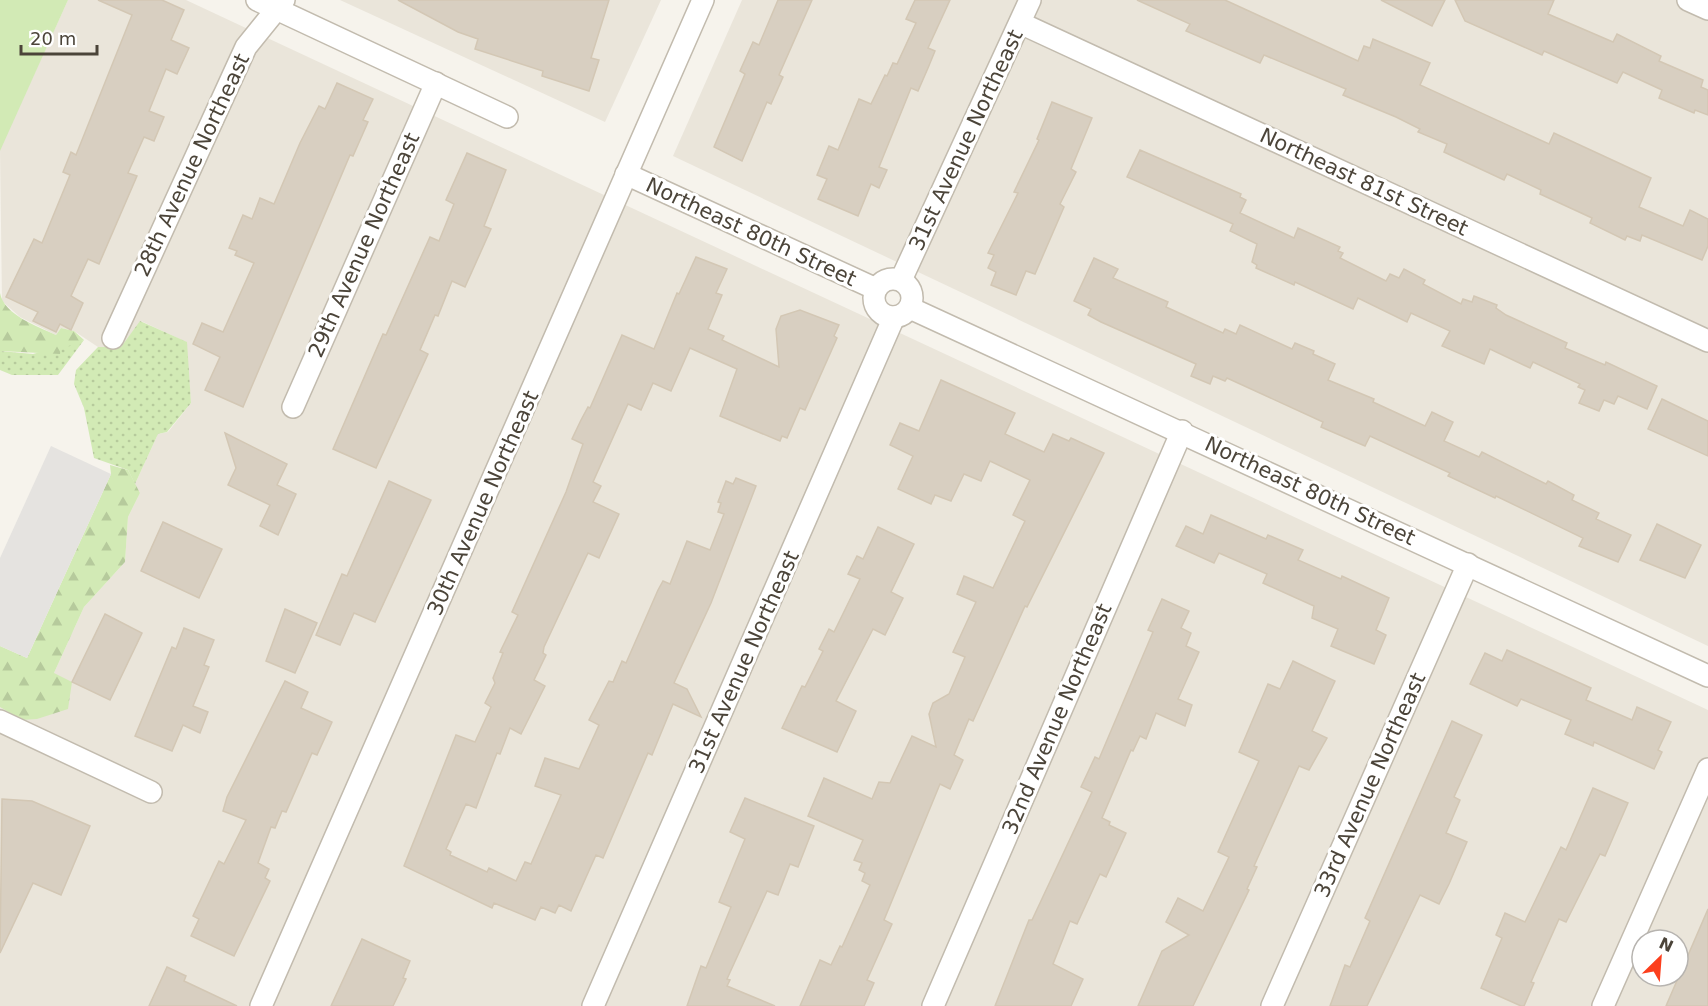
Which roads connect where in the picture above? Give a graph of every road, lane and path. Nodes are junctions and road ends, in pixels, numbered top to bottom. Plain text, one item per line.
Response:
1 (703, 0) edge
2 (1030, 0) edge
3 (1688, 0) edge
4 (272, 3) edge
5 (1708, 9) edge
6 (1020, 23) junction
7 (436, 83) junction
8 (507, 117) dead end
9 (626, 174) junction
10 (901, 280) junction
11 (876, 289) junction
12 (902, 312) junction
13 (113, 338) dead end
14 (1708, 341) edge
15 (293, 407) dead end
16 (1182, 431) junction
17 (1468, 564) junction
18 (1708, 676) edge
19 (0, 722) edge
20 (1708, 769) edge
21 (152, 792) dead end
22 (595, 1005) edge
23 (261, 1006) edge
24 (933, 1006) edge
25 (1272, 1006) edge
26 (1603, 1006) edge

1 - 9 street, 30th Avenue Northeast
2 - 6 street, 31st Avenue Northeast
3 - 5 street
4 - 7 street
4 - 13 street, 28th Avenue Northeast
6 - 10 street, 31st Avenue Northeast
6 - 14 street, Northeast 81st Street
7 - 8 street
7 - 15 street, 29th Avenue Northeast
9 - 11 street, Northeast 80th Street
9 - 23 street, 30th Avenue Northeast
10 - 11 street
10 - 12 street
11 - 12 street
12 - 16 street, Northeast 80th Street
12 - 22 street, 31st Avenue Northeast
16 - 17 street, Northeast 80th Street
16 - 24 street, 32nd Avenue Northeast
17 - 18 street, Northeast 80th Street
17 - 25 street, 33rd Avenue Northeast
19 - 21 street
20 - 26 street

